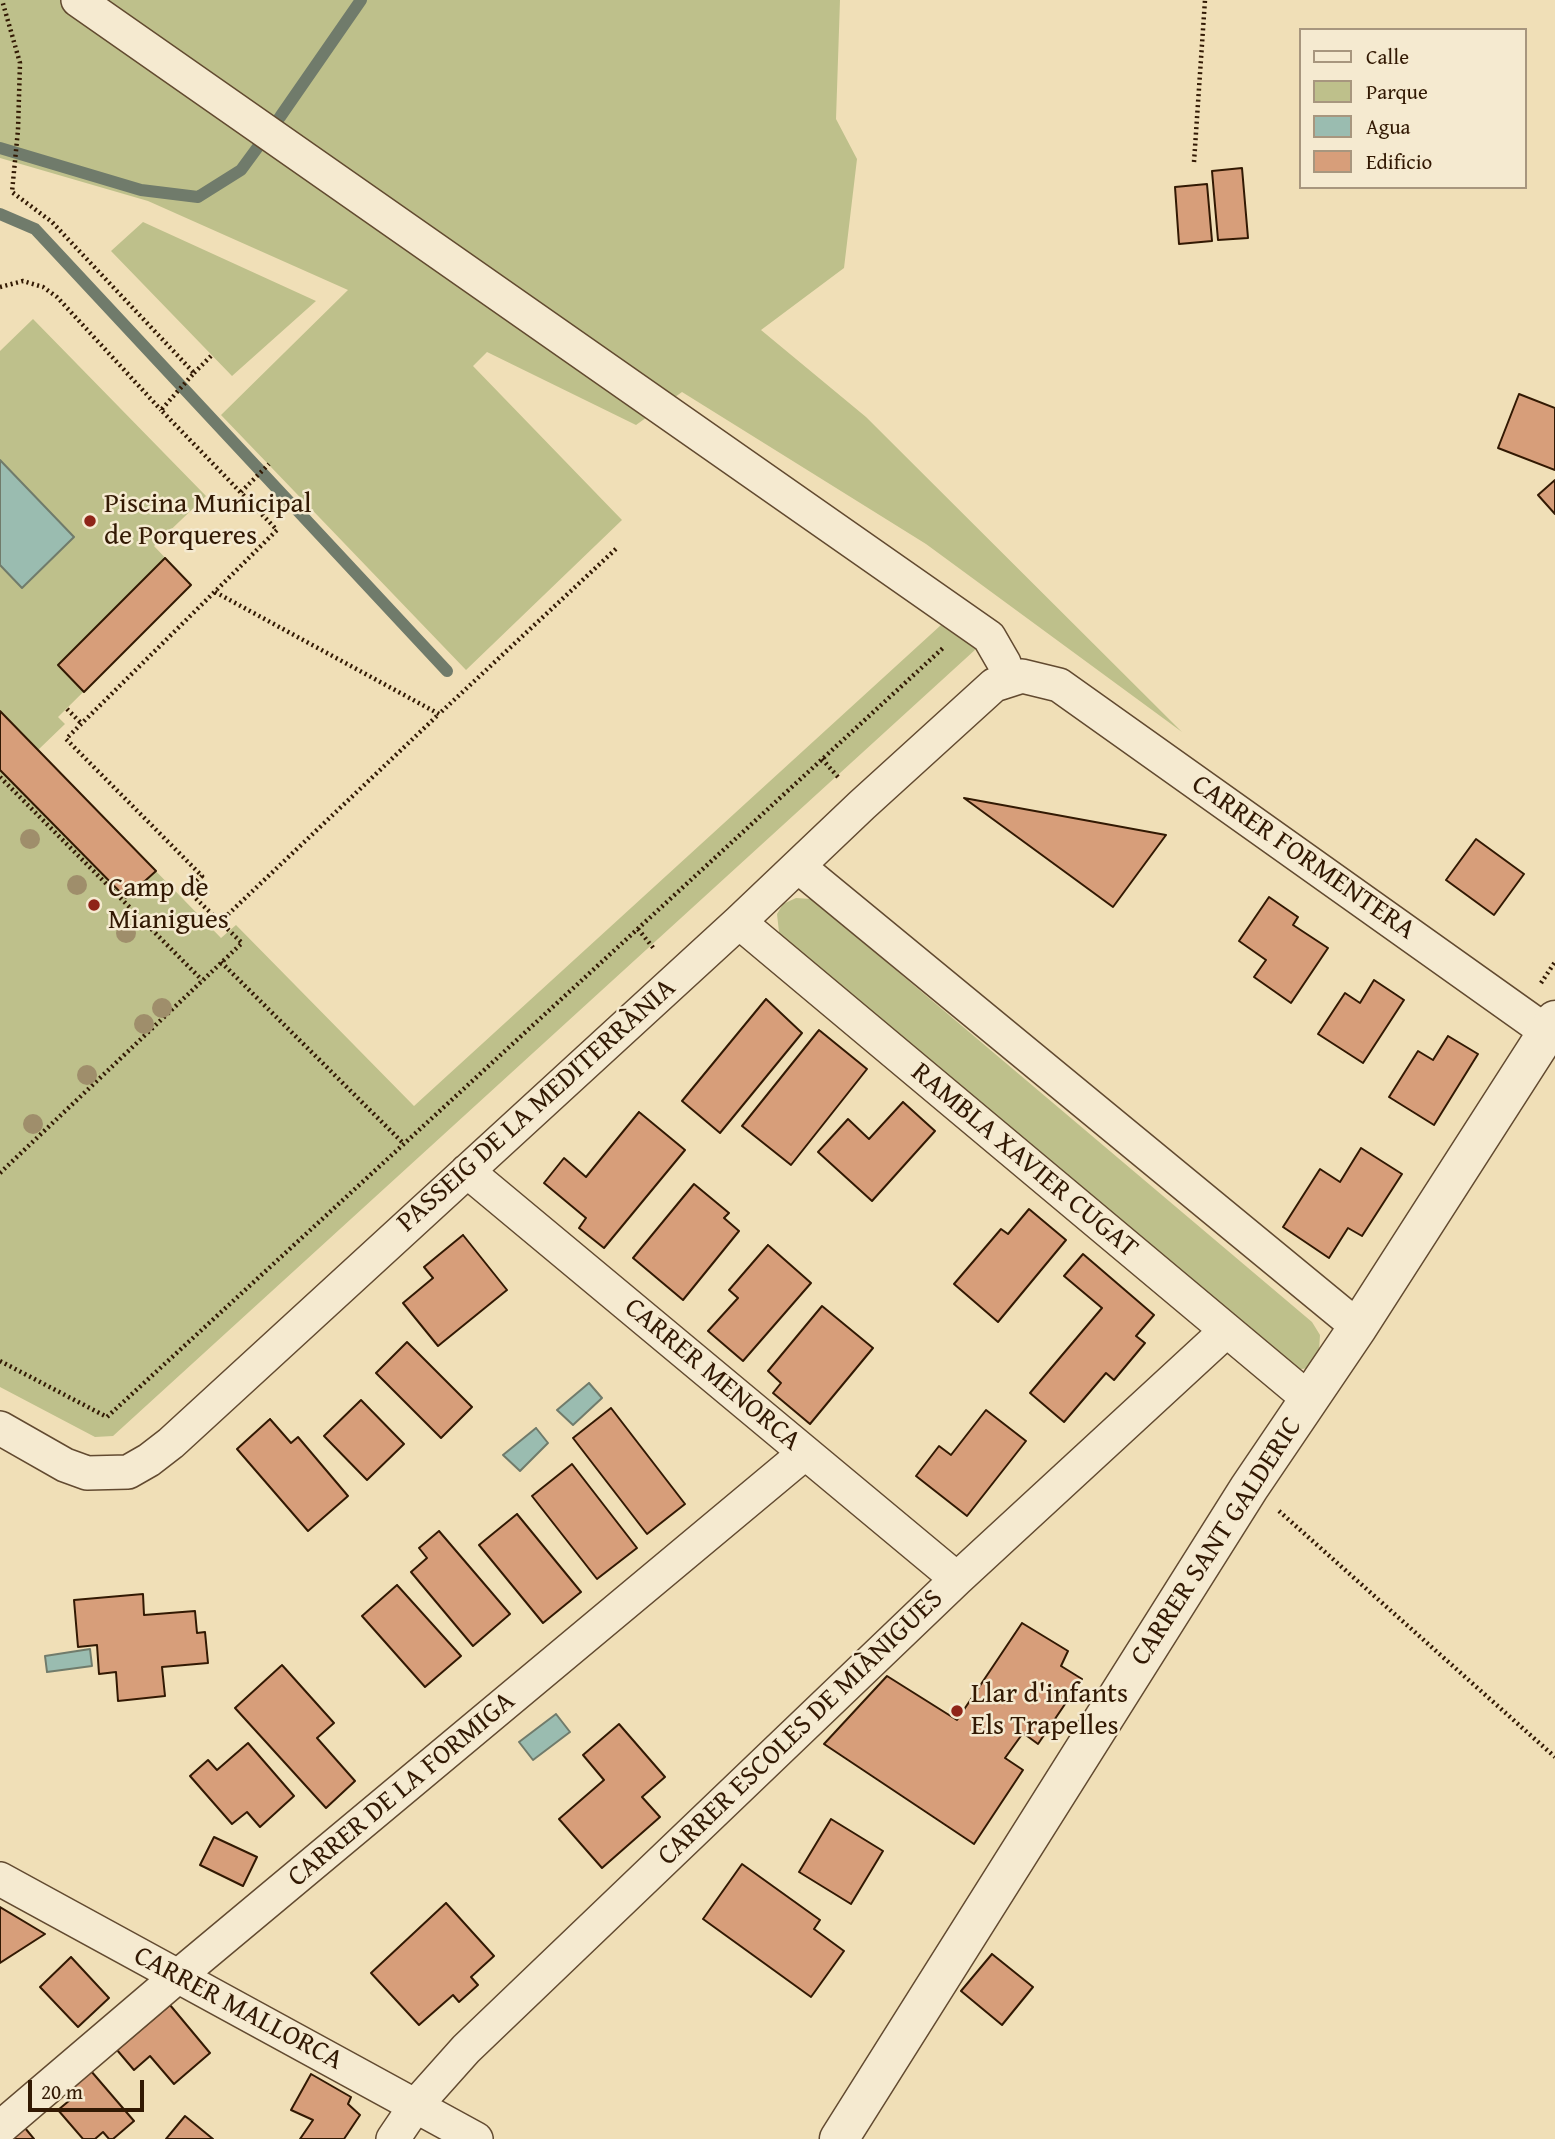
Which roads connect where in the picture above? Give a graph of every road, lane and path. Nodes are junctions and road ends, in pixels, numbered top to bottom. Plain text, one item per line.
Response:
1 (2, 0) edge
2 (78, 0) edge
3 (1205, 0) edge
4 (1194, 162) dead end
5 (0, 286) edge
6 (212, 355) dead end
7 (194, 373) junction
8 (161, 410) junction
9 (269, 464) dead end
10 (241, 492) junction
11 (618, 547) dead end
12 (215, 592) junction
13 (970, 624) junction
14 (1010, 680) junction
15 (67, 709) dead end
16 (439, 714) junction
17 (82, 724) junction
18 (0, 777) edge
19 (799, 867) junction
20 (220, 922) junction
21 (739, 922) junction
22 (221, 962) junction
23 (202, 980) junction
24 (1551, 1026) edge
25 (404, 1144) junction
26 (467, 1171) junction
27 (0, 1172) edge
28 (1358, 1327) junction
29 (1226, 1331) junction
30 (0, 1361) edge
31 (1310, 1400) junction
32 (0, 1428) edge
33 (805, 1453) junction
34 (1249, 1488) junction
35 (957, 1579) junction
36 (1555, 1757) edge
37 (0, 1879) edge
38 (177, 1977) junction
39 (416, 2105) junction
40 (0, 2128) edge
41 (393, 2139) edge
42 (476, 2139) edge
43 (839, 2139) edge

1 - 7 path
2 - 13 street
3 - 4 path
5 - 8 path
6 - 7 path
7 - 8 path
8 - 10 path
9 - 10 path
10 - 12 path
11 - 16 path
12 - 16 path
12 - 17 path
13 - 14 street
13 - 25 path
14 - 19 street, PASSEIG DE LA MEDITERRÀNIA
14 - 24 street, CARRER FORMENTERA
15 - 17 path
16 - 20 path
17 - 20 path
18 - 23 path
19 - 21 street, PASSEIG DE LA MEDITERRÀNIA
19 - 28 street
20 - 22 path
21 - 26 street, PASSEIG DE LA MEDITERRÀNIA
21 - 29 street, RAMBLA XAVIER CUGAT
22 - 23 path
22 - 25 path
23 - 27 path
24 - 28 street, CARRER SANT GALDERIC
25 - 30 path
26 - 32 street, PASSEIG DE LA MEDITERRÀNIA
26 - 33 street, CARRER MENORCA
28 - 31 street, CARRER SANT GALDERIC
29 - 31 street, RAMBLA XAVIER CUGAT
29 - 35 street, CARRER ESCOLES DE MIÀNIGUES
31 - 34 street, CARRER SANT GALDERIC
33 - 35 street, CARRER MENORCA
33 - 38 street, CARRER DE LA FORMIGA
34 - 36 path
34 - 43 street, CARRER SANT GALDERIC
35 - 39 street, CARRER ESCOLES DE MIÀNIGUES
37 - 38 street, CARRER MALLORCA
38 - 39 street, CARRER MALLORCA
38 - 40 street, CARRER DE LA FORMIGA
39 - 41 street, CARRER ESCOLES DE MIÀNIGUES
39 - 42 street, CARRER MALLORCA

